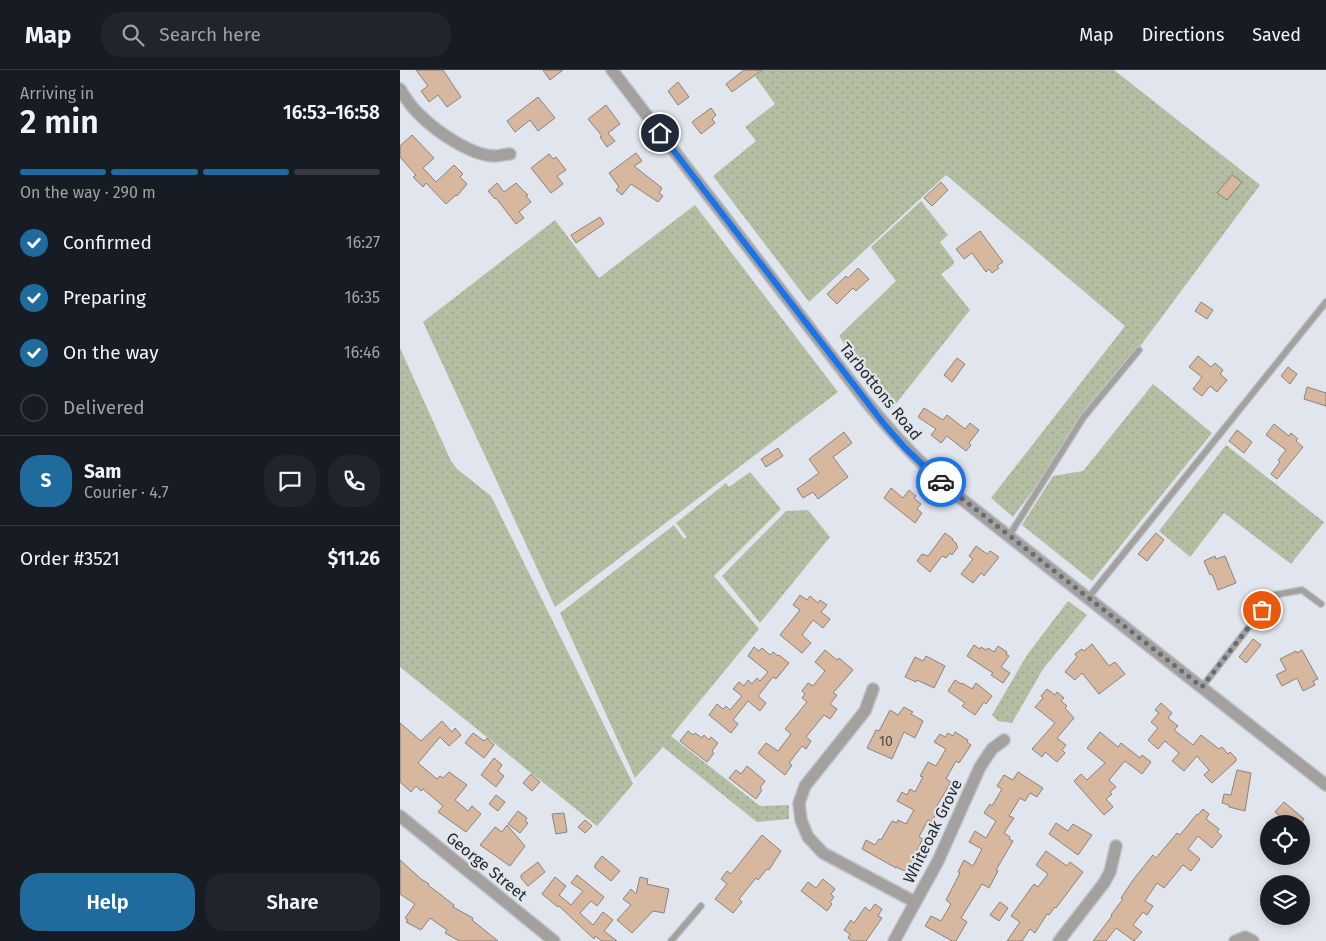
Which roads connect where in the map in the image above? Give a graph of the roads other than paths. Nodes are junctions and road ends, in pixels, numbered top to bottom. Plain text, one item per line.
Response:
1 (612, 70) edge
2 (400, 89) edge
3 (510, 154) dead end
4 (1326, 302) edge
5 (1139, 350) dead end
6 (1009, 536) junction
7 (1088, 598) junction
8 (1321, 604) dead end
9 (1202, 687) junction
10 (874, 689) dead end
11 (1004, 740) dead end
12 (1326, 785) edge
13 (400, 816) edge
14 (1116, 846) dead end
15 (915, 902) junction
16 (701, 906) dead end
17 (554, 941) edge
18 (672, 941) edge
19 (894, 941) edge
20 (1059, 941) edge
21 (1235, 941) edge
22 (1253, 941) edge

1 - 6 street, Tarbottons Road
2 - 3 street
4 - 7 lane
5 - 6 lane
6 - 7 street, Tarbottons Road
7 - 9 street, Tarbottons Road
8 - 9 lane
9 - 12 street, Tarbottons Road
10 - 15 street
11 - 15 street, Whiteoak Grove
13 - 17 street, George Street
14 - 20 street
15 - 19 street, Whiteoak Grove
16 - 18 lane
21 - 22 street

